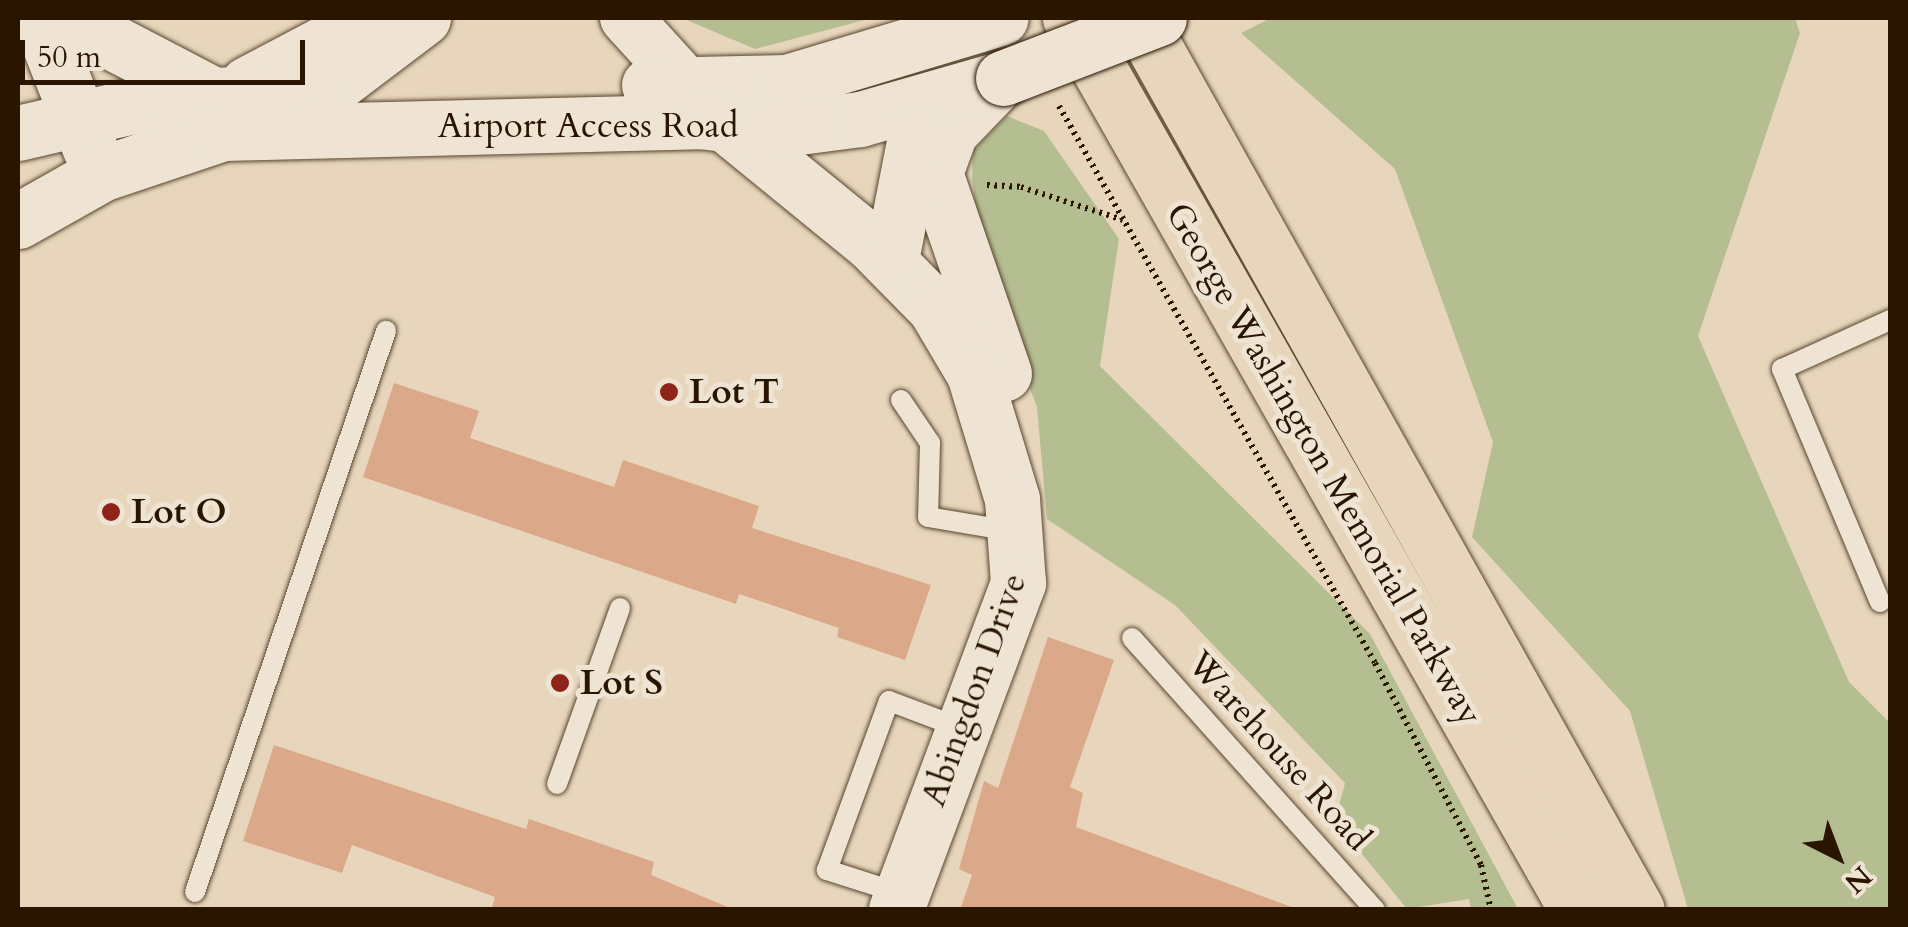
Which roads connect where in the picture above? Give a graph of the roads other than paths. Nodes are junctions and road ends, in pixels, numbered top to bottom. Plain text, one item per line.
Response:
1 (39, 18) edge
2 (66, 18) edge
3 (372, 18) edge
4 (423, 18) edge
5 (626, 18) edge
6 (1070, 18) edge
7 (1138, 18) edge
8 (1156, 18) edge
9 (988, 22) edge
10 (1026, 83) junction
11 (686, 84) junction
12 (329, 89) junction
13 (220, 92) junction
14 (928, 102) junction
15 (1190, 110) junction
16 (613, 123) junction
17 (723, 123) junction
18 (51, 124) edge
19 (18, 157) edge
20 (101, 174) junction
21 (805, 190) junction
22 (18, 220) edge
23 (890, 260) junction
24 (1890, 320) edge
25 (386, 331) dead end
26 (901, 400) dead end
27 (1015, 515) junction
28 (1880, 602) dead end
29 (620, 608) dead end
30 (1132, 638) dead end
31 (961, 728) junction
32 (557, 784) dead end
33 (195, 892) dead end
34 (898, 902) edge
35 (1375, 910) edge
36 (1577, 910) edge
37 (1637, 910) edge

1 - 18 main road
2 - 13 main road
3 - 13 main road
4 - 12 main road
5 - 11 street, Abingdon Drive
6 - 36 highway, George Washington Memorial Parkway
7 - 15 highway, George Washington Memorial Parkway
8 - 10 main road, Airport Access Road, bridge
8 - 15 highway
9 - 11 main road, Airport Access Road
9 - 14 main road
10 - 14 main road, Airport Access Road
10 - 27 main road
11 - 12 main road, Airport Access Road
11 - 17 main road, Abingdon Drive
12 - 13 main road, Airport Access Road
13 - 18 main road, Airport Access Road
14 - 17 main road, Airport Access Road
14 - 23 main road
15 - 37 highway, George Washington Memorial Parkway
16 - 17 main road, Airport Access Road
16 - 20 main road, Airport Access Road
16 - 21 main road
17 - 21 main road, Abingdon Drive
18 - 19 main road
18 - 20 main road
20 - 22 main road, Airport Access Road
21 - 23 main road, Abingdon Drive
23 - 27 main road, Abingdon Drive
24 - 28 lane
25 - 33 lane
26 - 27 lane
27 - 31 main road, Abingdon Drive
29 - 32 lane
30 - 35 lane, Warehouse Road
31 - 34 main road, Abingdon Drive
31 - 34 lane

